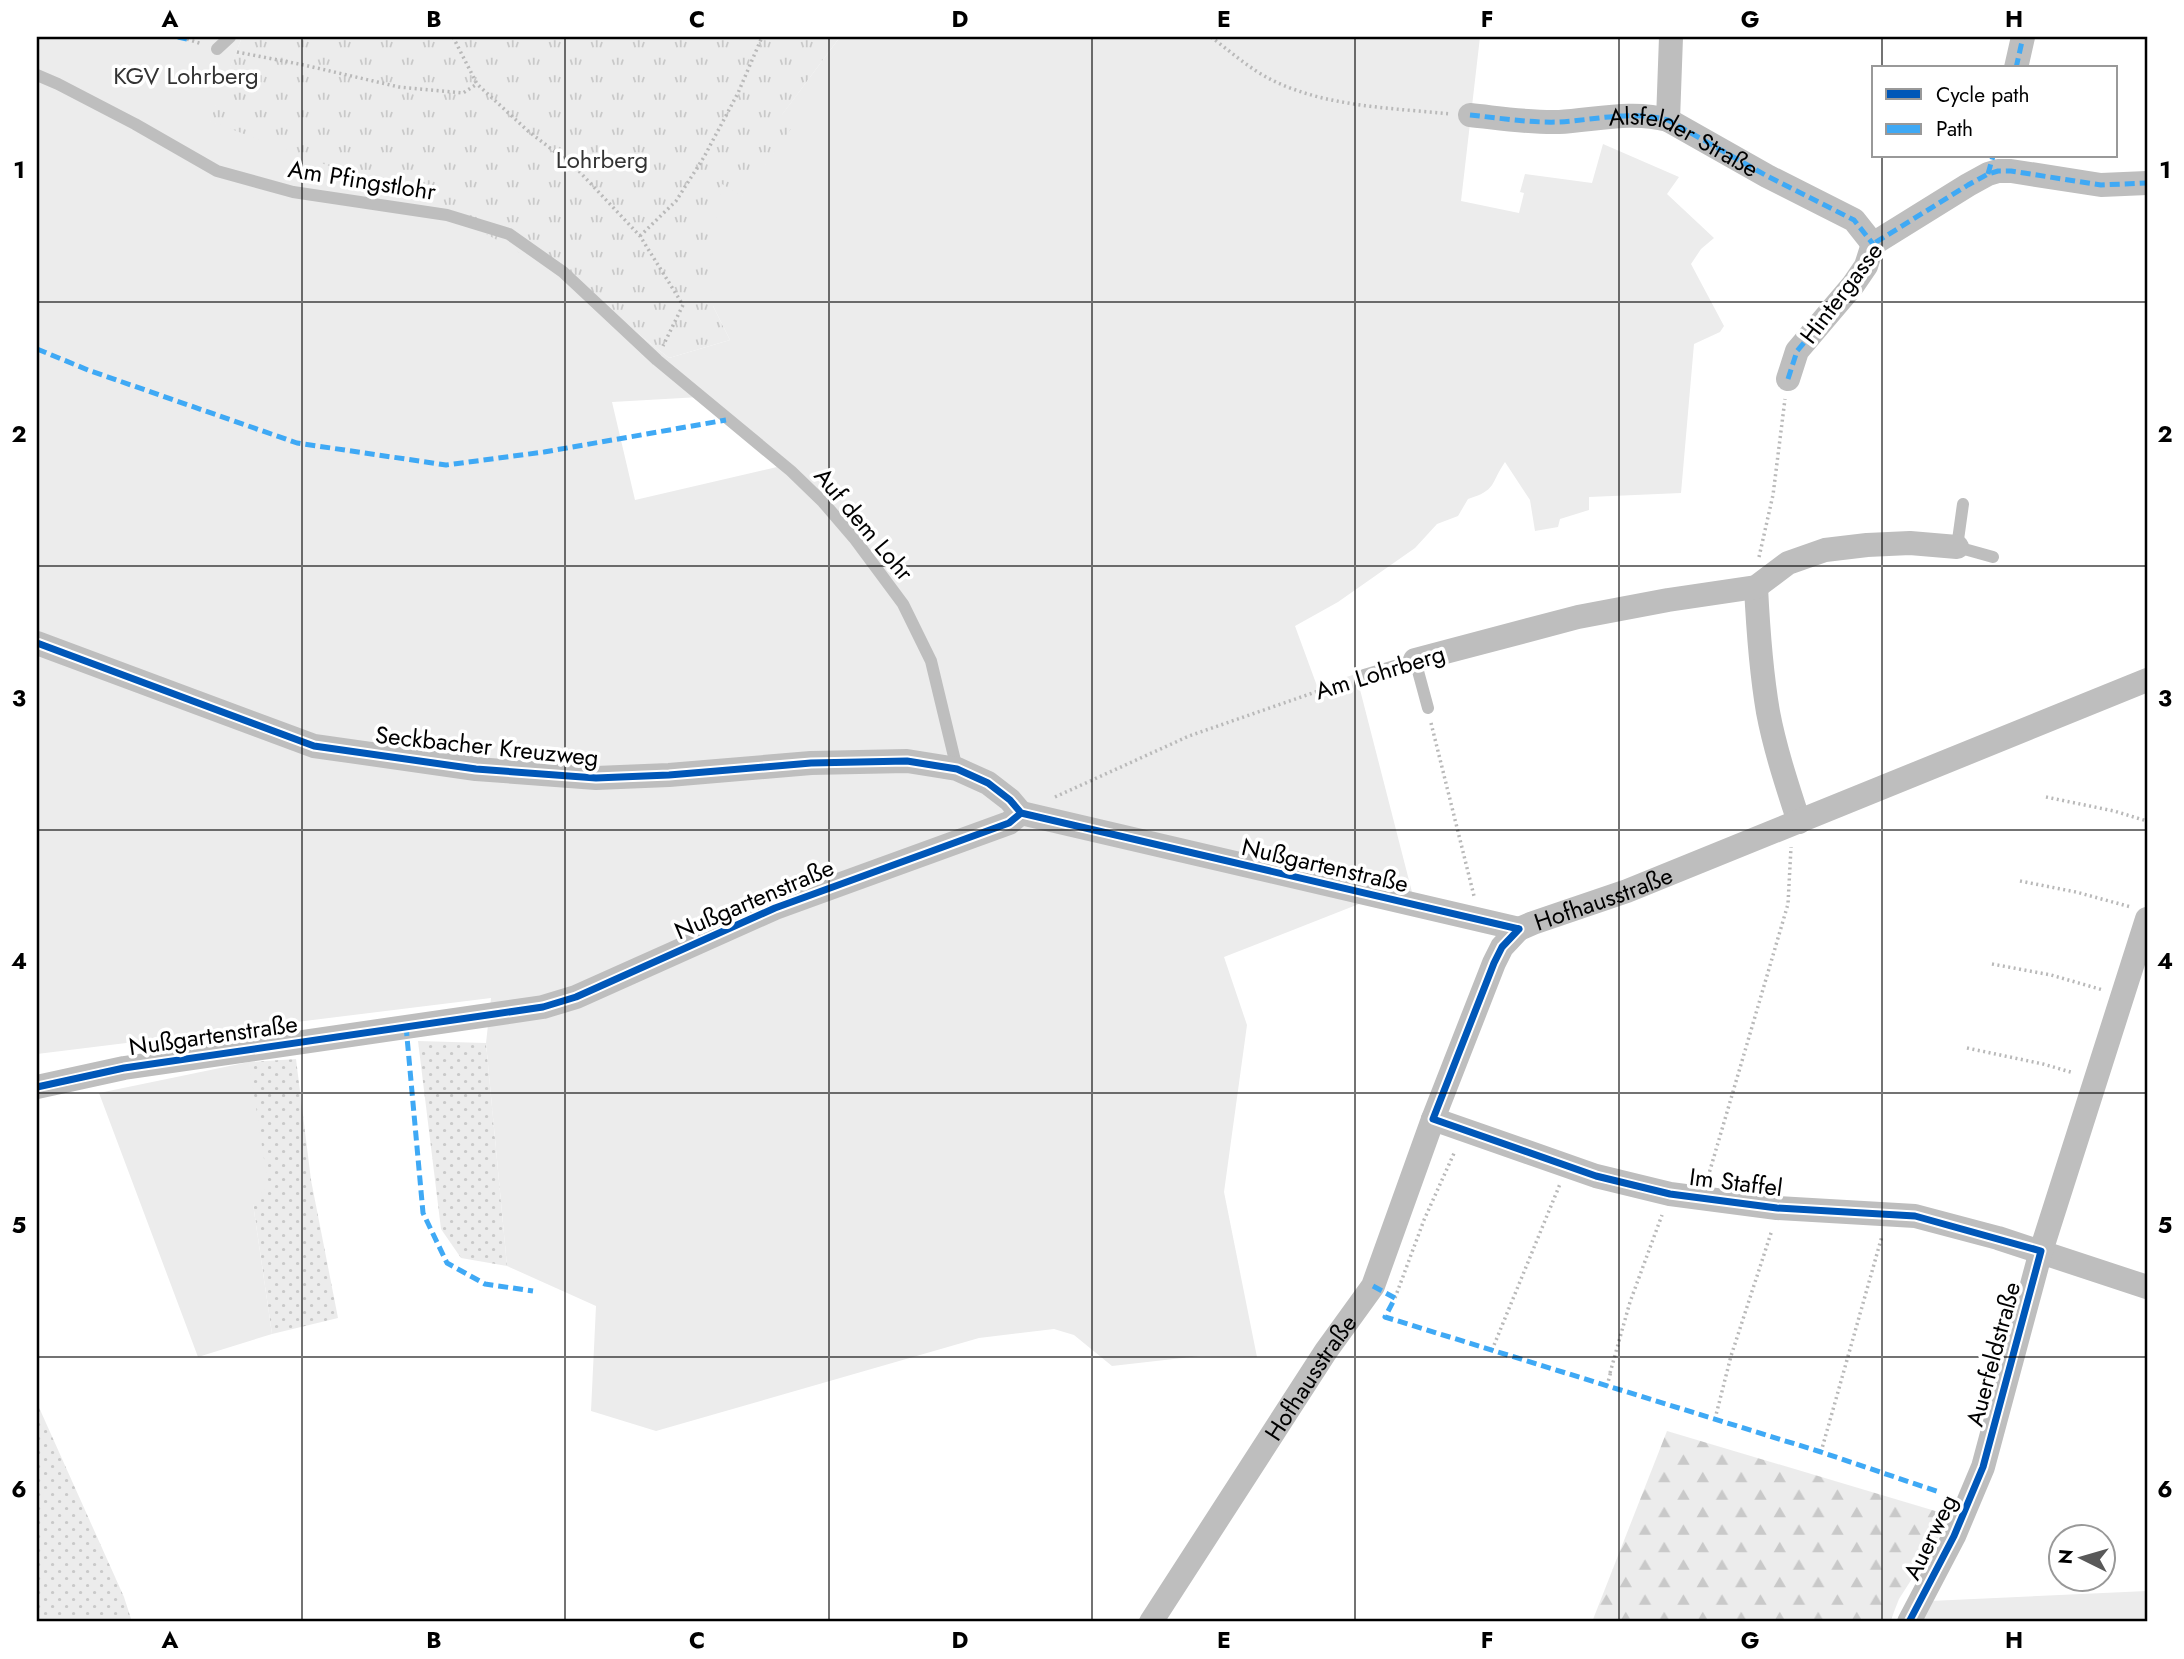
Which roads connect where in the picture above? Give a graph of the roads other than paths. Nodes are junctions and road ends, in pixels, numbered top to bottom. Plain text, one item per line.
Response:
1 (215, 37) edge
2 (230, 37) edge
3 (1671, 37) edge
4 (2024, 37) edge
5 (2017, 66) edge
6 (37, 75) edge
7 (1470, 115) road end
8 (1668, 120) junction
9 (1990, 165) edge
10 (2147, 183) edge
11 (1873, 244) junction
12 (657, 360) joint
13 (1788, 379) road end
14 (1962, 504) dead end
15 (1957, 547) junction
16 (1993, 557) dead end
17 (1756, 587) junction
18 (37, 643) edge
19 (1415, 660) junction
20 (1364, 676) road end
21 (2147, 680) edge
22 (1428, 708) road end
23 (957, 769) junction
24 (1021, 813) junction
25 (1798, 822) junction
26 (2147, 919) edge
27 (1519, 929) junction
28 (37, 1087) edge
29 (1433, 1119) junction
30 (2041, 1251) junction
31 (2147, 1287) edge
32 (1983, 1467) joint
33 (1152, 1622) edge
34 (1909, 1622) edge

1 - 2 lane
3 - 8 street
4 - 5 street
6 - 12 lane, Am Pfingstlohr
7 - 8 street, Alsfelder Straße
8 - 11 street, Alsfelder Straße
9 - 10 street, Hintergasse
9 - 11 street, Hintergasse
11 - 13 street, Hintergasse
12 - 23 lane, Auf dem Lohr
14 - 15 lane
15 - 16 lane
15 - 17 street, Am Lohrberg
17 - 19 street, Am Lohrberg
17 - 25 street
18 - 23 street, Seckbacher Kreuzweg
19 - 20 lane, Am Lohrberg
19 - 22 lane
21 - 25 street, Hofhausstraße
23 - 24 street, Seckbacher Kreuzweg
24 - 27 street, Nußgartenstraße
24 - 28 street, Nußgartenstraße
25 - 27 street, Hofhausstraße
26 - 30 street, Auerfeldstraße
27 - 29 street, Hofhausstraße
29 - 30 street, Im Staffel
29 - 33 street, Hofhausstraße
30 - 31 street, Im Staffel
30 - 32 street, Auerfeldstraße
32 - 34 street, Auerweg

